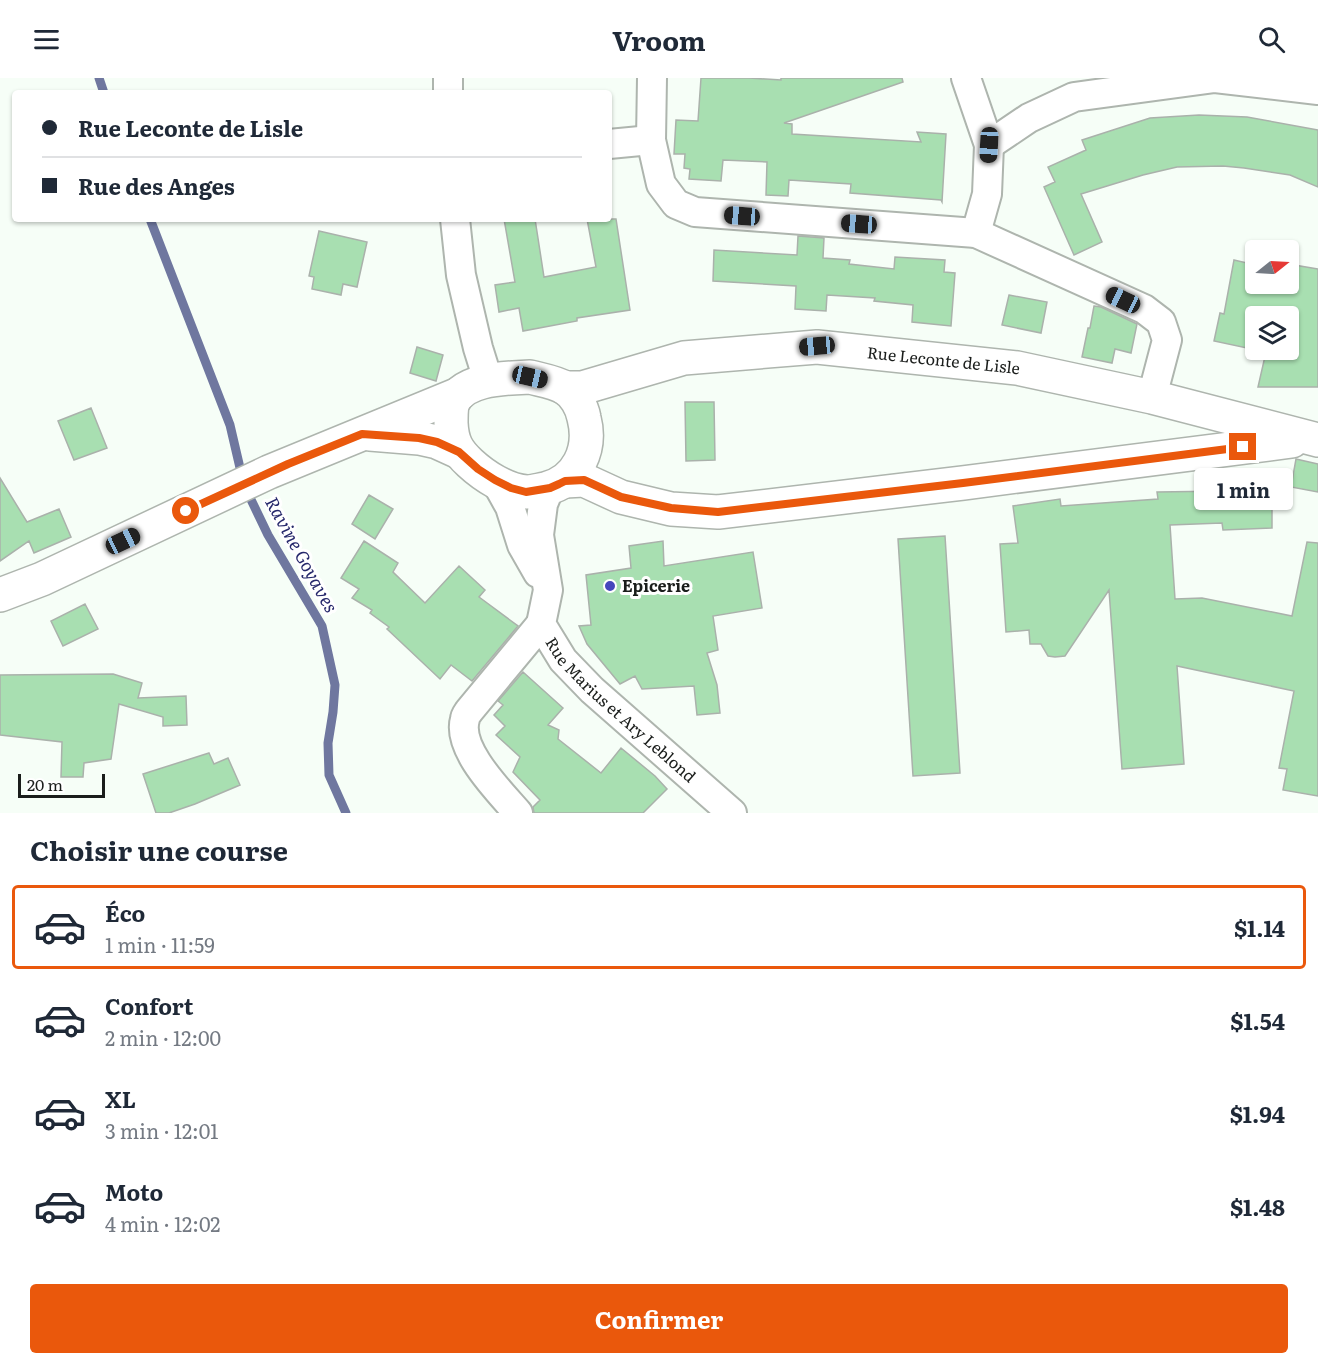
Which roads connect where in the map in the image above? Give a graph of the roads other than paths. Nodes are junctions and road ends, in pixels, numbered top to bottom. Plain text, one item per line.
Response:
1 (652, 78) edge
2 (966, 78) edge
3 (1072, 88) edge
4 (1318, 90) edge
5 (651, 140) junction
6 (612, 144) edge
7 (989, 145) junction
8 (455, 222) edge
9 (976, 233) junction
10 (488, 380) junction
11 (565, 388) junction
12 (459, 394) junction
13 (1152, 397) junction
14 (362, 434) junction
15 (1314, 439) edge
16 (459, 452) junction
17 (495, 480) junction
18 (557, 484) junction
19 (548, 590) junction
20 (0, 595) edge
21 (541, 624) junction
22 (518, 813) edge
23 (732, 813) edge

1 - 5 street
2 - 7 street
3 - 4 street
3 - 7 street
5 - 6 street
5 - 9 street
7 - 9 street
8 - 10 street
9 - 13 street
10 - 11 street
10 - 12 street
11 - 13 street, Rue Leconte de Lisle
11 - 18 street
12 - 14 street
12 - 16 street
13 - 15 street, Rue Leconte de Lisle
14 - 16 street
14 - 20 street
15 - 18 street
16 - 17 street
17 - 18 street
17 - 19 street
18 - 19 street, Rue Marius et Ary Leblond
19 - 21 street, Rue Marius et Ary Leblond
21 - 22 street
21 - 23 street, Rue Marius et Ary Leblond

